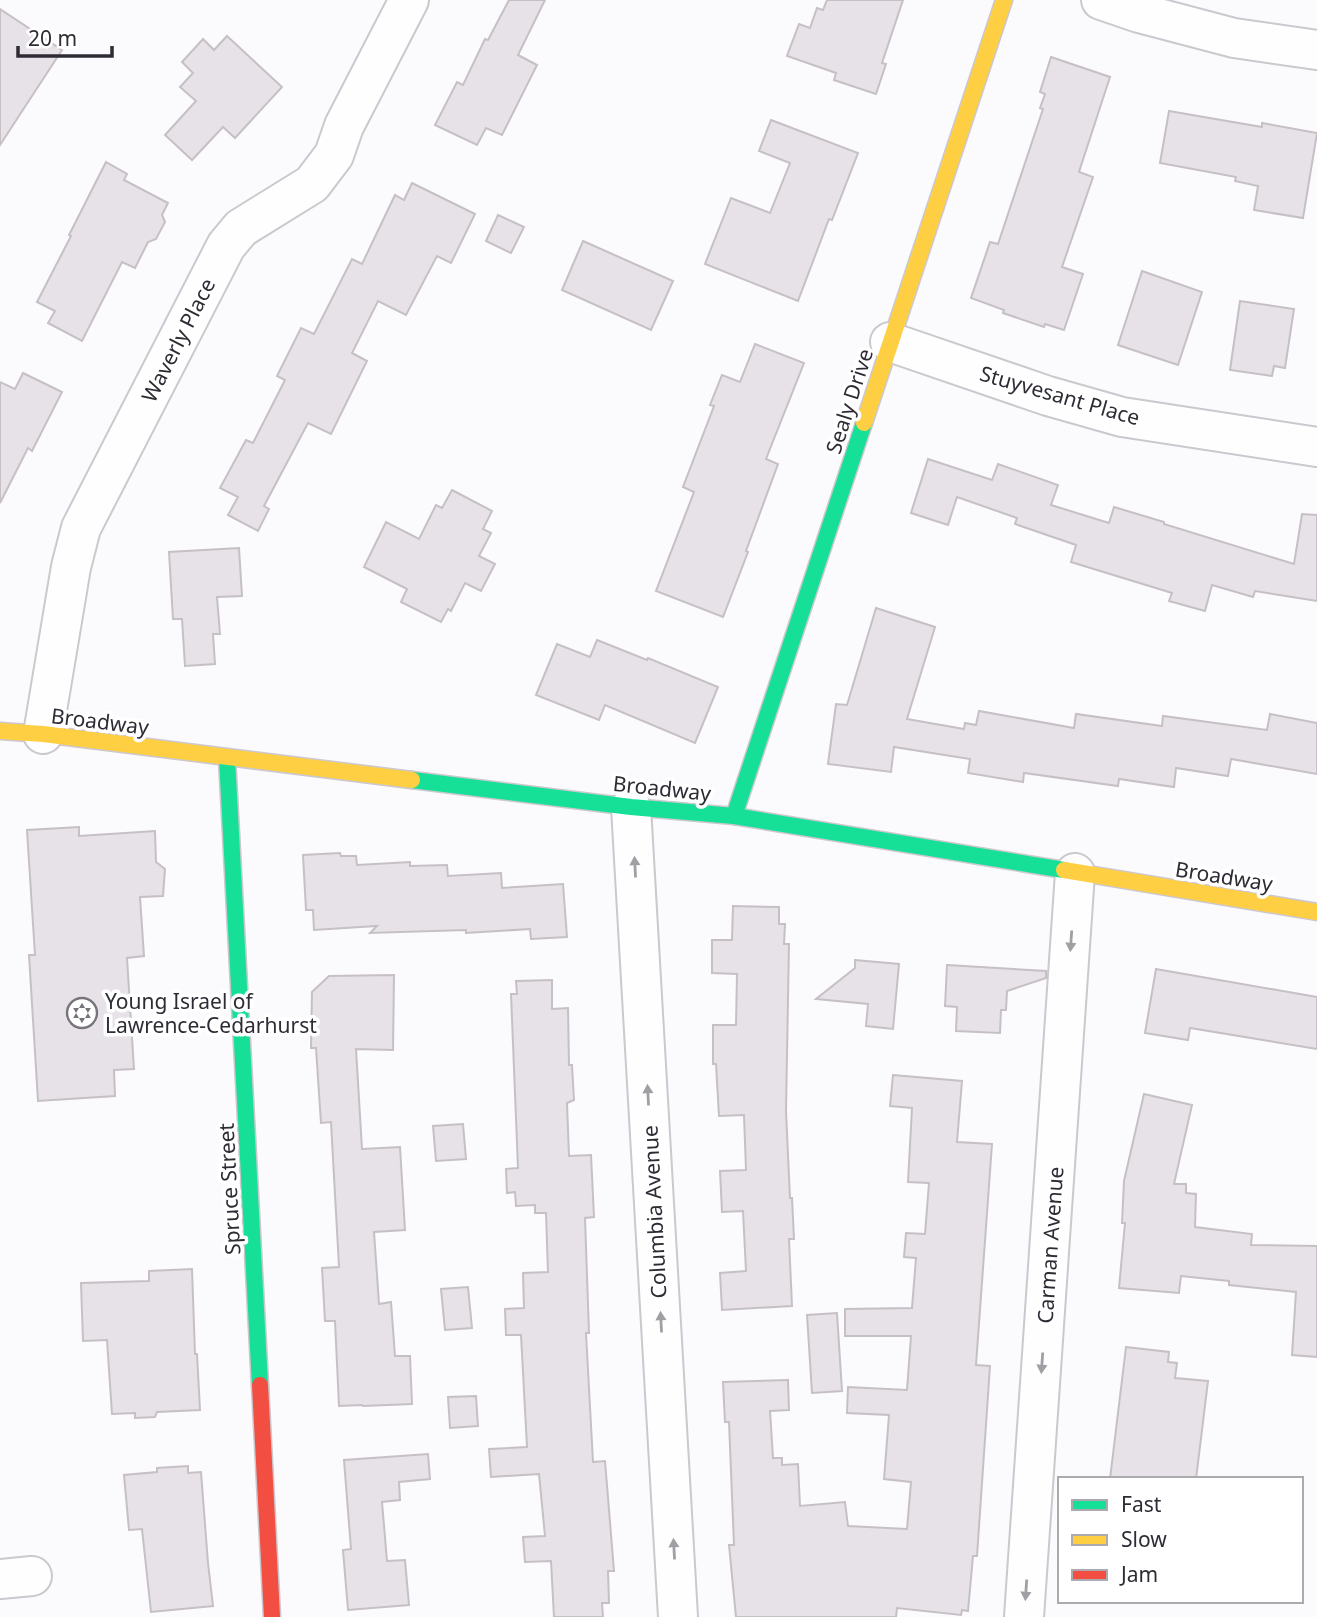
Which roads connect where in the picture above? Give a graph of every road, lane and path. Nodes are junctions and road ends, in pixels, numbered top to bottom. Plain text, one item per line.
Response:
1 (409, 0) edge
2 (1004, 0) edge
3 (1101, 0) edge
4 (1317, 50) edge
5 (890, 342) junction
6 (1317, 447) edge
7 (0, 731) edge
8 (43, 734) junction
9 (227, 758) junction
10 (631, 807) junction
11 (734, 816) junction
12 (1075, 873) junction
13 (1317, 912) edge
14 (272, 1617) edge
15 (678, 1617) edge
16 (1024, 1617) edge

1 - 8 street, Waverly Place
2 - 5 street, Sealy Drive
3 - 4 street
5 - 6 street, Stuyvesant Place
5 - 11 street, Sealy Drive
7 - 8 street, Broadway
8 - 9 street, Broadway
9 - 10 street, Broadway
9 - 14 street, Spruce Street
10 - 11 street, Broadway
15 -> 10 street, Columbia Avenue
11 - 12 street, Broadway
12 - 13 street, Broadway
12 -> 16 street, Carman Avenue

